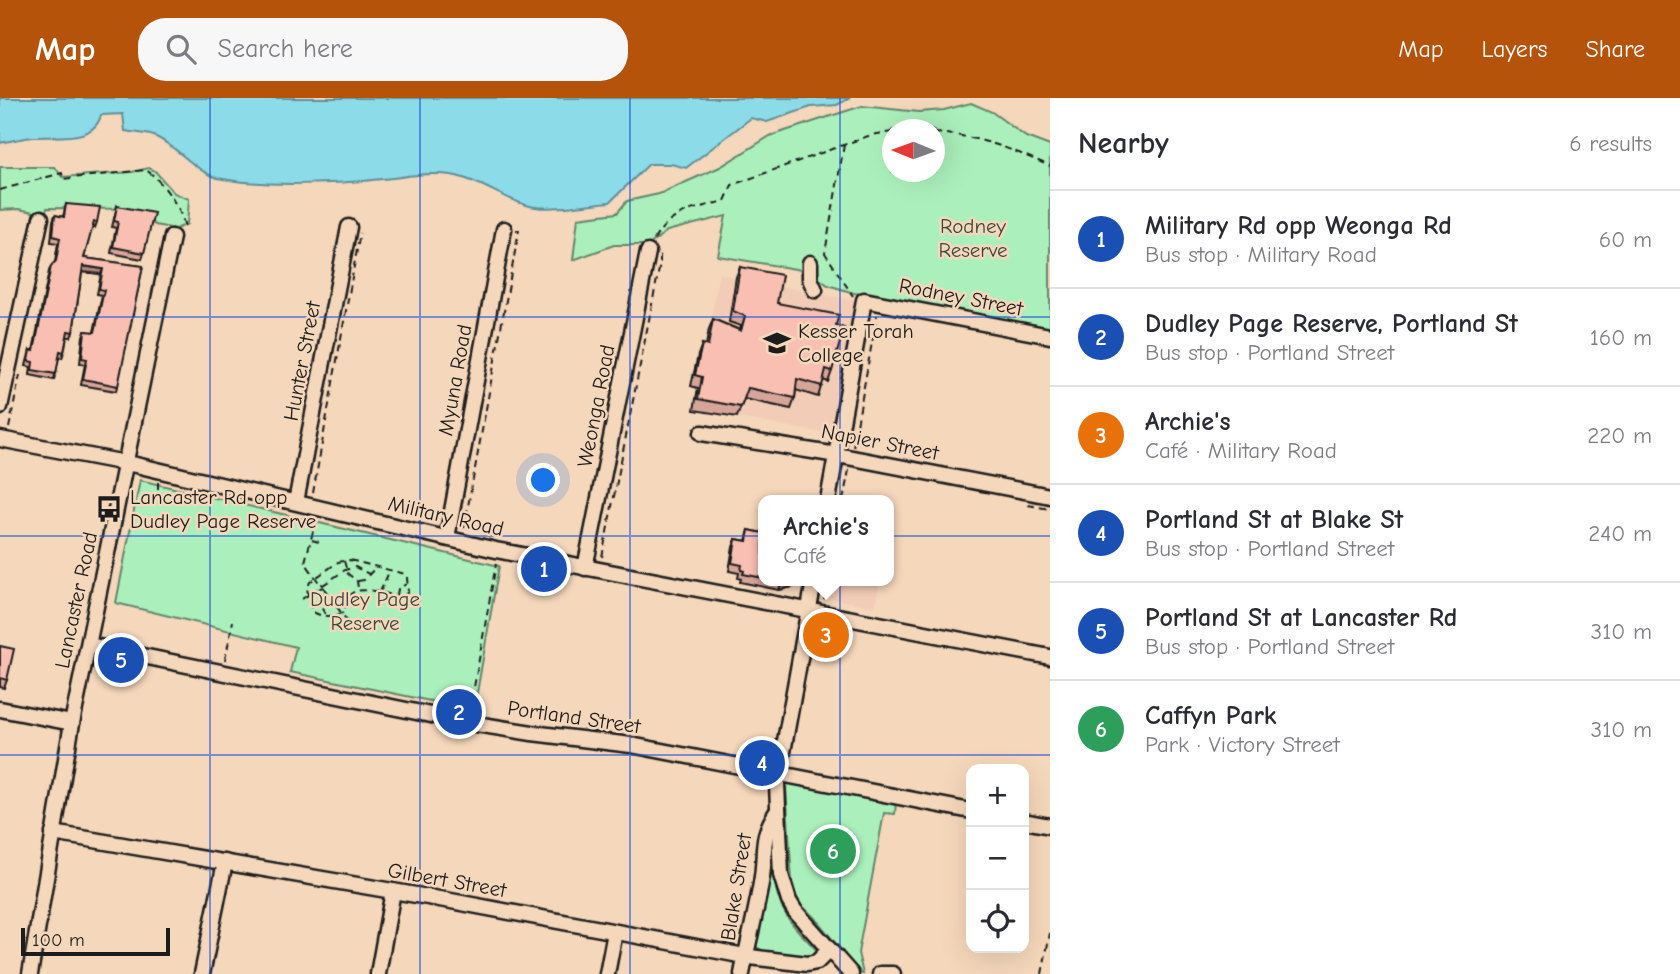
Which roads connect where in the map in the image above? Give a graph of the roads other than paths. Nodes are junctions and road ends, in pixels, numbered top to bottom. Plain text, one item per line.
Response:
1 (41, 218) dead end
2 (349, 227) road end
3 (504, 229) road end
4 (178, 233) road end
5 (648, 252) road end
6 (810, 263) dead end
7 (815, 290) dead end
8 (1050, 336) edge
9 (0, 407) edge
10 (702, 433) dead end
11 (0, 439) edge
12 (844, 456) junction
13 (126, 463) junction
14 (830, 495) edge
15 (1050, 496) edge
16 (296, 502) junction
17 (447, 538) junction
18 (585, 568) junction
19 (814, 586) edge
20 (815, 608) junction
21 (89, 645) junction
22 (1050, 657) edge
23 (0, 709) edge
24 (72, 723) junction
25 (779, 774) junction
26 (778, 809) junction
27 (966, 810) edge
28 (1029, 822) edge
29 (1050, 826) edge
30 (53, 833) junction
31 (225, 862) junction
32 (393, 891) junction
33 (615, 932) junction
34 (829, 950) junction
35 (746, 956) junction
36 (30, 974) edge
37 (202, 974) edge
38 (378, 974) edge
39 (607, 974) edge
40 (742, 974) edge
41 (850, 974) edge
42 (880, 974) edge
43 (893, 974) edge

1 - 9 street
2 - 16 street, Hunter Street
3 - 17 street, Myuna Road
4 - 13 street, Lancaster Road
5 - 18 street, Weonga Road
6 - 7 street
8 - 12 street, Rodney Street
10 - 12 street, Napier Street
11 - 13 street, Military Road
12 - 14 street
12 - 15 street, Napier Street
13 - 16 street, Military Road
13 - 21 street, Lancaster Road
16 - 17 street, Military Road
17 - 18 street, Military Road
18 - 20 street, Military Road
19 - 20 street
20 - 22 street, Military Road
20 - 25 street
21 - 24 street, Lancaster Road
21 - 25 street, Portland Street
23 - 24 street
24 - 30 street, Lancaster Road
25 - 26 street
25 - 27 street, Portland Street
26 - 34 street
26 - 35 street, Blake Street
28 - 29 street
30 - 31 street, Gilbert Street
30 - 36 street, Lancaster Road
31 - 32 street, Gilbert Street
31 - 37 street
32 - 33 street, Gilbert Street
32 - 38 street
33 - 35 street, Gilbert Street
33 - 39 street
34 - 35 street, Gilbert Street
34 - 41 street
35 - 40 street, Blake Street
42 - 43 street

